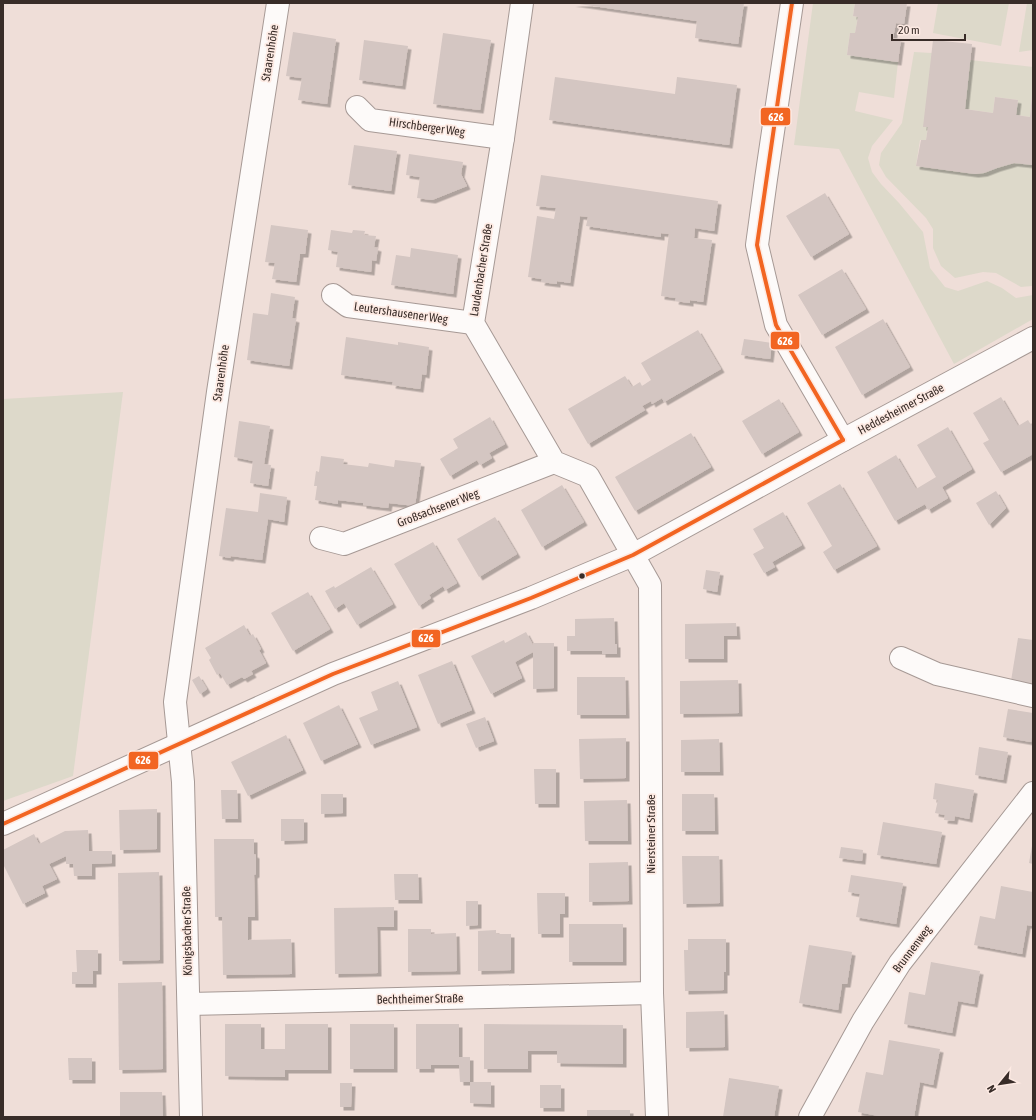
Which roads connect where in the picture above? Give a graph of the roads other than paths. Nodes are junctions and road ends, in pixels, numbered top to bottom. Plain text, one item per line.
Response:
1 (278, 3) edge
2 (522, 3) edge
3 (792, 3) edge
4 (357, 107) dead end
5 (503, 138) junction
6 (332, 295) dead end
7 (473, 323) junction
8 (1033, 338) edge
9 (842, 440) junction
10 (554, 462) junction
11 (321, 538) dead end
12 (633, 555) junction
13 (901, 658) dead end
14 (1033, 696) edge
15 (179, 745) junction
16 (1033, 793) edge
17 (3, 824) edge
18 (652, 993) junction
19 (189, 1004) junction
20 (191, 1117) edge
21 (657, 1117) edge
22 (810, 1117) edge

1 - 15 street, Staarenhöhe
2 - 5 street, Laudenbacher Straße
3 - 9 street
4 - 5 street, Hirschberger Weg
5 - 7 street, Laudenbacher Straße
6 - 7 street, Leutershausener Weg
7 - 10 street, Laudenbacher Straße
8 - 9 street, Heddesheimer Straße
9 - 12 street, Heddesheimer Straße
10 - 11 street, Großsachsener Weg
10 - 12 street
12 - 15 street, Heddesheimer Straße
12 - 18 street, Niersteiner Straße
13 - 14 street
15 - 17 street, Heddesheimer Straße
15 - 19 street, Königsbacher Straße
16 - 22 street, Brunnenweg
18 - 19 street, Bechtheimer Straße
18 - 21 street, Niersteiner Straße
19 - 20 street, Königsbacher Straße

